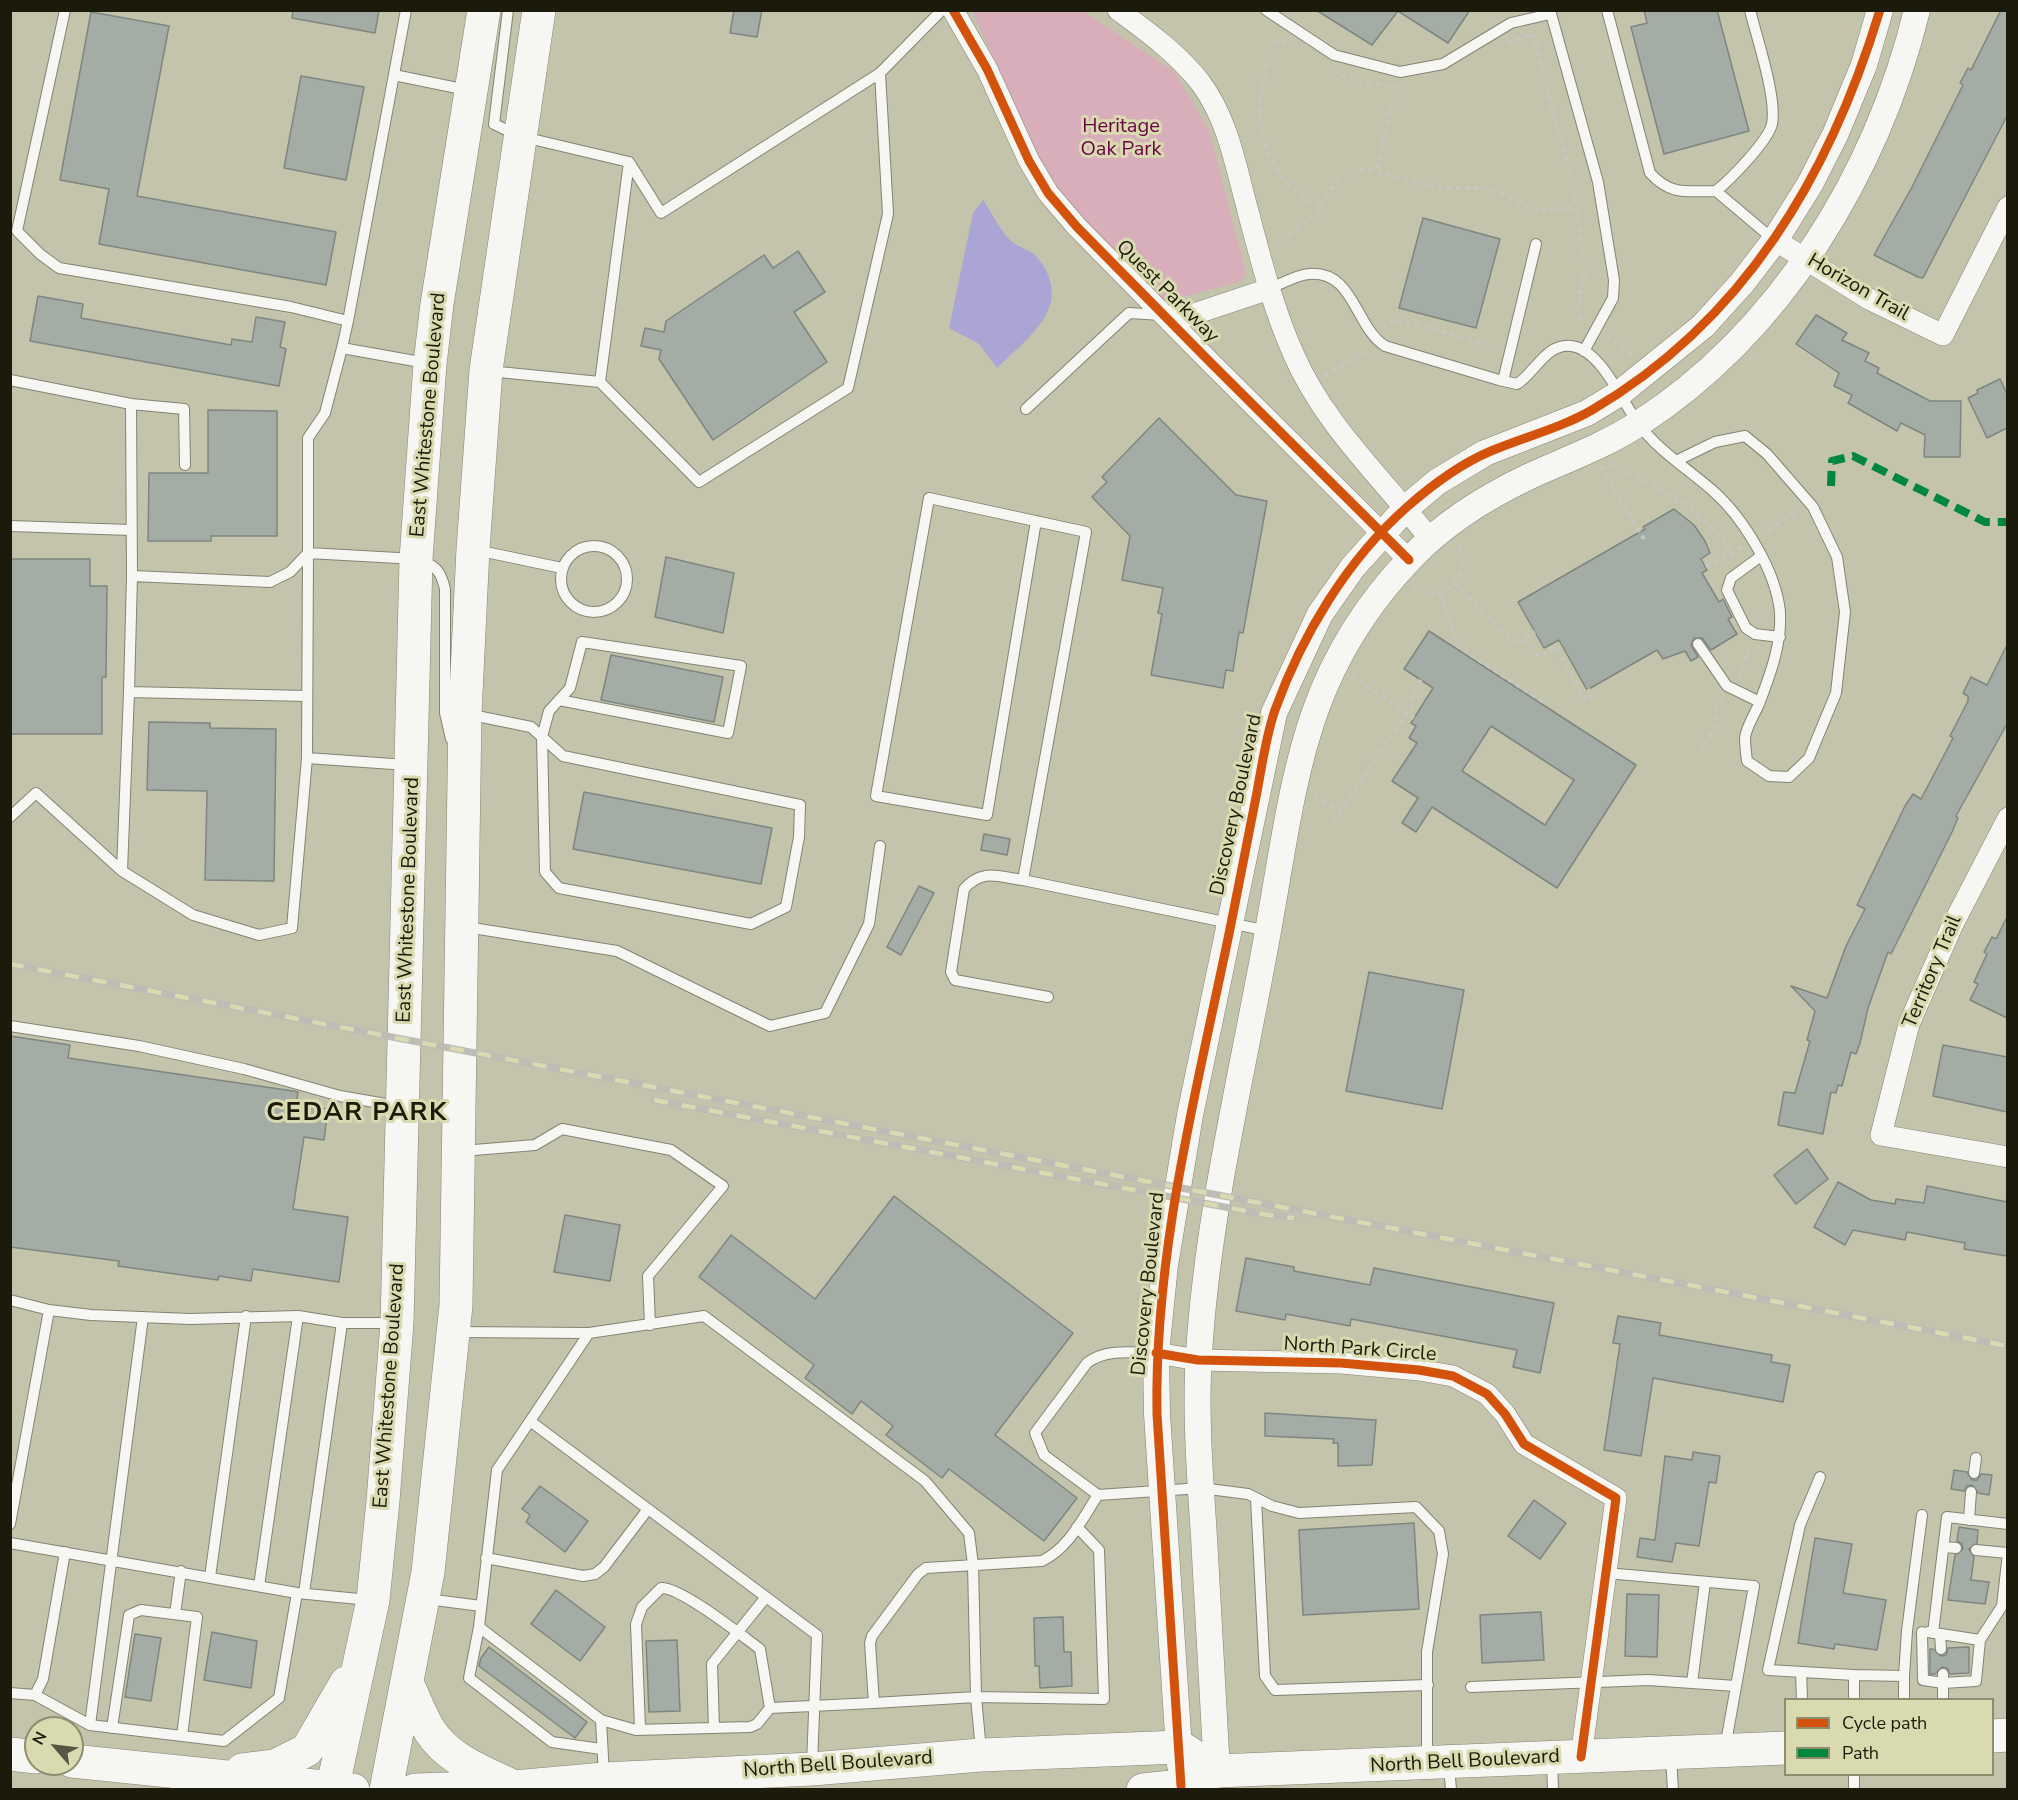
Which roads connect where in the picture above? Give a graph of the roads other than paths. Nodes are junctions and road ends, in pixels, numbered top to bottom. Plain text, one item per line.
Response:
1 (65, 10) edge
2 (406, 10) edge
3 (484, 10) edge
4 (508, 10) edge
5 (539, 10) edge
6 (942, 10) edge
7 (953, 10) edge
8 (1118, 10) edge
9 (1266, 10) edge
10 (1607, 10) edge
11 (1750, 10) edge
12 (1880, 10) edge
13 (1917, 10) edge
14 (1550, 12) edge
15 (880, 73) junction
16 (394, 75) junction
17 (472, 90) junction
18 (519, 136) junction
19 (629, 162) junction
20 (1716, 191) junction
21 (2007, 207) edge
22 (1775, 240) junction
23 (1536, 244) dead end
24 (1807, 259) junction
25 (1269, 289) junction
26 (1165, 315) junction
27 (348, 321) junction
28 (342, 348) junction
29 (1584, 351) junction
30 (430, 364) junction
31 (486, 370) junction
32 (10, 380) edge
33 (1503, 381) junction
34 (600, 382) junction
35 (1620, 393) junction
36 (131, 404) junction
37 (1026, 409) dead end
38 (1638, 424) junction
39 (1676, 461) junction
40 (184, 465) dead end
41 (1406, 508) junction
42 (1036, 521) junction
43 (10, 526) edge
44 (131, 530) junction
45 (1382, 532) junction
46 (1430, 539) junction
47 (473, 549) junction
48 (308, 553) junction
49 (1761, 556) junction
50 (416, 559) junction
51 (1409, 560) junction
52 (562, 568) junction
53 (132, 576) junction
54 (1780, 637) junction
55 (1698, 644) dead end
56 (129, 692) junction
57 (307, 696) junction
58 (559, 700) junction
59 (1760, 702) junction
60 (465, 714) junction
61 (542, 737) junction
62 (307, 758) junction
63 (413, 765) junction
64 (465, 796) junction
65 (10, 817) edge
66 (2007, 818) edge
67 (880, 846) dead end
68 (122, 871) junction
69 (1023, 880) junction
70 (1231, 923) junction
71 (463, 927) junction
72 (1268, 931) junction
73 (1048, 997) dead end
74 (10, 1026) edge
75 (401, 1107) junction
76 (459, 1151) junction
77 (2007, 1156) edge
78 (10, 1300) edge
79 (49, 1310) junction
80 (246, 1316) junction
81 (298, 1316) junction
82 (143, 1317) junction
83 (342, 1323) junction
84 (397, 1323) junction
85 (650, 1325) junction
86 (453, 1332) junction
87 (589, 1333) junction
88 (1156, 1353) junction
89 (1198, 1360) junction
90 (530, 1421) junction
91 (1976, 1458) dead end
92 (1974, 1473) dead end
93 (1820, 1477) dead end
94 (1201, 1488) junction
95 (1162, 1491) junction
96 (1971, 1492) dead end
97 (1098, 1495) junction
98 (1256, 1499) junction
99 (648, 1509) junction
100 (1922, 1515) dead end
101 (1969, 1520) junction
102 (10, 1524) edge
103 (2007, 1524) edge
104 (1077, 1527) junction
105 (10, 1543) edge
106 (1944, 1547) junction
107 (1956, 1548) dead end
108 (1976, 1550) dead end
109 (65, 1552) junction
110 (2007, 1553) edge
111 (486, 1558) junction
112 (112, 1559) junction
113 (973, 1565) junction
114 (181, 1571) junction
115 (1606, 1572) junction
116 (210, 1577) junction
117 (1705, 1582) junction
118 (259, 1586) junction
119 (301, 1593) junction
120 (423, 1598) junction
121 (766, 1598) junction
122 (373, 1600) junction
123 (481, 1606) junction
124 (175, 1614) junction
125 (479, 1627) junction
126 (1907, 1631) junction
127 (737, 1632) junction
128 (1932, 1633) junction
129 (1980, 1640) junction
130 (1941, 1648) dead end
131 (363, 1653) junction
132 (1801, 1672) junction
133 (1854, 1675) junction
134 (1904, 1676) junction
135 (1943, 1679) junction
136 (1592, 1681) junction
137 (1692, 1683) junction
138 (408, 1685) junction
139 (1428, 1685) junction
140 (1736, 1686) junction
141 (1471, 1687) dead end
142 (10, 1693) edge
143 (35, 1695) junction
144 (976, 1697) junction
145 (1802, 1698) edge
146 (1854, 1698) edge
147 (1904, 1698) edge
148 (1944, 1698) edge
149 (874, 1703) junction
150 (814, 1705) junction
151 (770, 1708) junction
152 (601, 1720) junction
153 (90, 1725) junction
154 (112, 1728) junction
155 (714, 1728) junction
156 (640, 1729) junction
157 (182, 1736) junction
158 (1180, 1747) junction
159 (1784, 1748) edge
160 (1724, 1751) junction
161 (1670, 1753) junction
162 (981, 1755) junction
163 (84, 1762) edge
164 (603, 1764) junction
165 (812, 1769) junction
166 (1562, 1769) edge
167 (1442, 1772) edge
168 (196, 1774) junction
169 (1237, 1774) junction
170 (514, 1787) junction
171 (1181, 1788) edge
172 (332, 1789) edge
173 (353, 1790) edge
174 (386, 1790) edge
175 (415, 1790) edge
176 (1143, 1790) edge
177 (1673, 1790) edge

1 - 27 lane
2 - 16 lane
3 - 17 main road, East Whitestone Boulevard
4 - 18 lane
5 - 18 main road
6 - 15 lane
7 - 26 street, Quest Parkway
8 - 25 street
9 - 14 lane
10 - 20 lane
11 - 20 lane
12 - 22 street, Discovery Boulevard
13 - 24 street
14 - 29 lane
15 - 19 lane
15 - 34 lane
16 - 17 lane
16 - 27 lane
17 - 30 main road, East Whitestone Boulevard
18 - 19 lane
18 - 31 main road
19 - 34 lane
20 - 22 lane
21 - 24 street, Horizon Trail
22 - 24 street, Horizon Trail
22 - 35 street, Discovery Boulevard
23 - 33 lane
24 - 38 street
25 - 26 street
25 - 33 lane
25 - 41 street
26 - 37 lane
26 - 45 street, Quest Parkway
27 - 28 lane
28 - 30 lane
28 - 48 lane
29 - 33 lane
29 - 35 lane
30 - 50 main road, East Whitestone Boulevard
31 - 34 lane
31 - 47 main road
32 - 36 lane
35 - 38 lane
35 - 41 street, Discovery Boulevard
36 - 40 lane
36 - 44 lane
38 - 39 lane
38 - 46 street
39 - 49 lane
39 - 59 lane
41 - 45 street, Discovery Boulevard
41 - 46 street
42 - 42 lane
42 - 69 lane
43 - 44 lane
44 - 53 lane
45 - 51 street, Quest Parkway
45 - 70 street, Discovery Boulevard
46 - 51 street
47 - 52 lane
47 - 60 main road
48 - 50 lane
48 - 53 lane
48 - 57 lane
49 - 54 lane
49 - 54 lane
50 - 63 main road, East Whitestone Boulevard
50 - 64 lane
51 - 72 street
52 - 52 lane
53 - 56 lane
54 - 59 lane
55 - 59 lane
56 - 57 lane
56 - 68 lane
57 - 62 lane
58 - 58 lane
58 - 61 lane
60 - 61 lane
60 - 64 main road
61 - 61 lane
62 - 63 lane
62 - 68 lane
63 - 75 main road, East Whitestone Boulevard
64 - 71 main road
65 - 68 lane
66 - 77 street, Territory Trail
67 - 71 lane
69 - 70 lane
69 - 73 lane
70 - 72 lane
70 - 88 street, Discovery Boulevard
71 - 76 main road
72 - 89 street
74 - 75 lane
75 - 84 main road, East Whitestone Boulevard
76 - 85 lane
76 - 86 main road
78 - 79 lane
79 - 82 lane
79 - 102 lane
80 - 81 lane
80 - 82 lane
80 - 116 lane
81 - 83 lane
81 - 118 lane
82 - 112 lane
83 - 84 lane
83 - 119 lane
84 - 122 main road, East Whitestone Boulevard
85 - 87 lane
85 - 113 lane
86 - 87 lane
86 - 120 main road
87 - 90 lane
88 - 89 street, North Park Circle
88 - 95 street, Discovery Boulevard
88 - 97 lane
89 - 94 street
89 - 115 street, North Park Circle
90 - 99 lane
90 - 111 lane
91 - 92 lane
93 - 132 lane
94 - 95 lane
94 - 98 lane
94 - 169 street
95 - 97 lane
95 - 158 street, Discovery Boulevard
96 - 101 lane
97 - 104 lane
98 - 139 lane
98 - 139 lane
99 - 111 lane
99 - 121 lane
100 - 126 lane
101 - 103 lane
101 - 106 lane
104 - 113 lane
104 - 144 lane
105 - 109 lane
106 - 107 lane
106 - 128 lane
108 - 110 lane
109 - 112 lane
109 - 143 lane
110 - 129 lane
111 - 123 lane
112 - 114 lane
112 - 153 lane
113 - 144 lane
113 - 149 lane
114 - 116 lane
114 - 124 lane
115 - 117 lane
115 - 136 street, North Park Circle
116 - 118 lane
117 - 137 lane
117 - 140 lane
118 - 119 lane
119 - 122 lane
119 - 157 lane
120 - 123 lane
120 - 138 main road
121 - 127 lane
121 - 150 lane
122 - 131 main road, East Whitestone Boulevard
123 - 125 lane
124 - 154 lane
124 - 157 lane
125 - 152 lane
125 - 164 lane
126 - 128 lane
126 - 134 lane
127 - 151 lane
127 - 155 lane
127 - 156 lane
128 - 129 lane
128 - 130 lane
128 - 135 lane
129 - 135 lane
131 - 168 main road
131 - 172 main road, East Whitestone Boulevard
132 - 133 lane
132 - 145 lane
133 - 134 lane
133 - 146 lane
134 - 147 lane
135 - 148 lane
136 - 137 lane
136 - 141 lane
136 - 166 street, North Park Circle
137 - 140 lane
138 - 170 main road
138 - 174 main road
139 - 167 lane
140 - 160 lane
142 - 143 lane
143 - 153 lane
144 - 149 lane
144 - 162 lane
149 - 150 lane
150 - 151 lane
150 - 165 lane
151 - 155 lane
152 - 156 lane
152 - 164 lane
153 - 154 lane
154 - 157 lane
155 - 156 lane
158 - 162 main road, North Bell Boulevard
158 - 169 main road
158 - 171 street, Discovery Boulevard
159 - 160 main road, North Bell Boulevard
160 - 161 main road, North Bell Boulevard
161 - 166 main road, North Bell Boulevard
161 - 177 lane
162 - 165 main road, North Bell Boulevard
163 - 168 main road
164 - 165 main road, North Bell Boulevard
164 - 170 main road, North Bell Boulevard
166 - 167 main road, North Bell Boulevard
167 - 169 main road, North Bell Boulevard
168 - 172 main road
169 - 171 main road, North Bell Boulevard
170 - 175 main road, North Bell Boulevard
171 - 176 main road, North Bell Boulevard
172 - 173 main road

